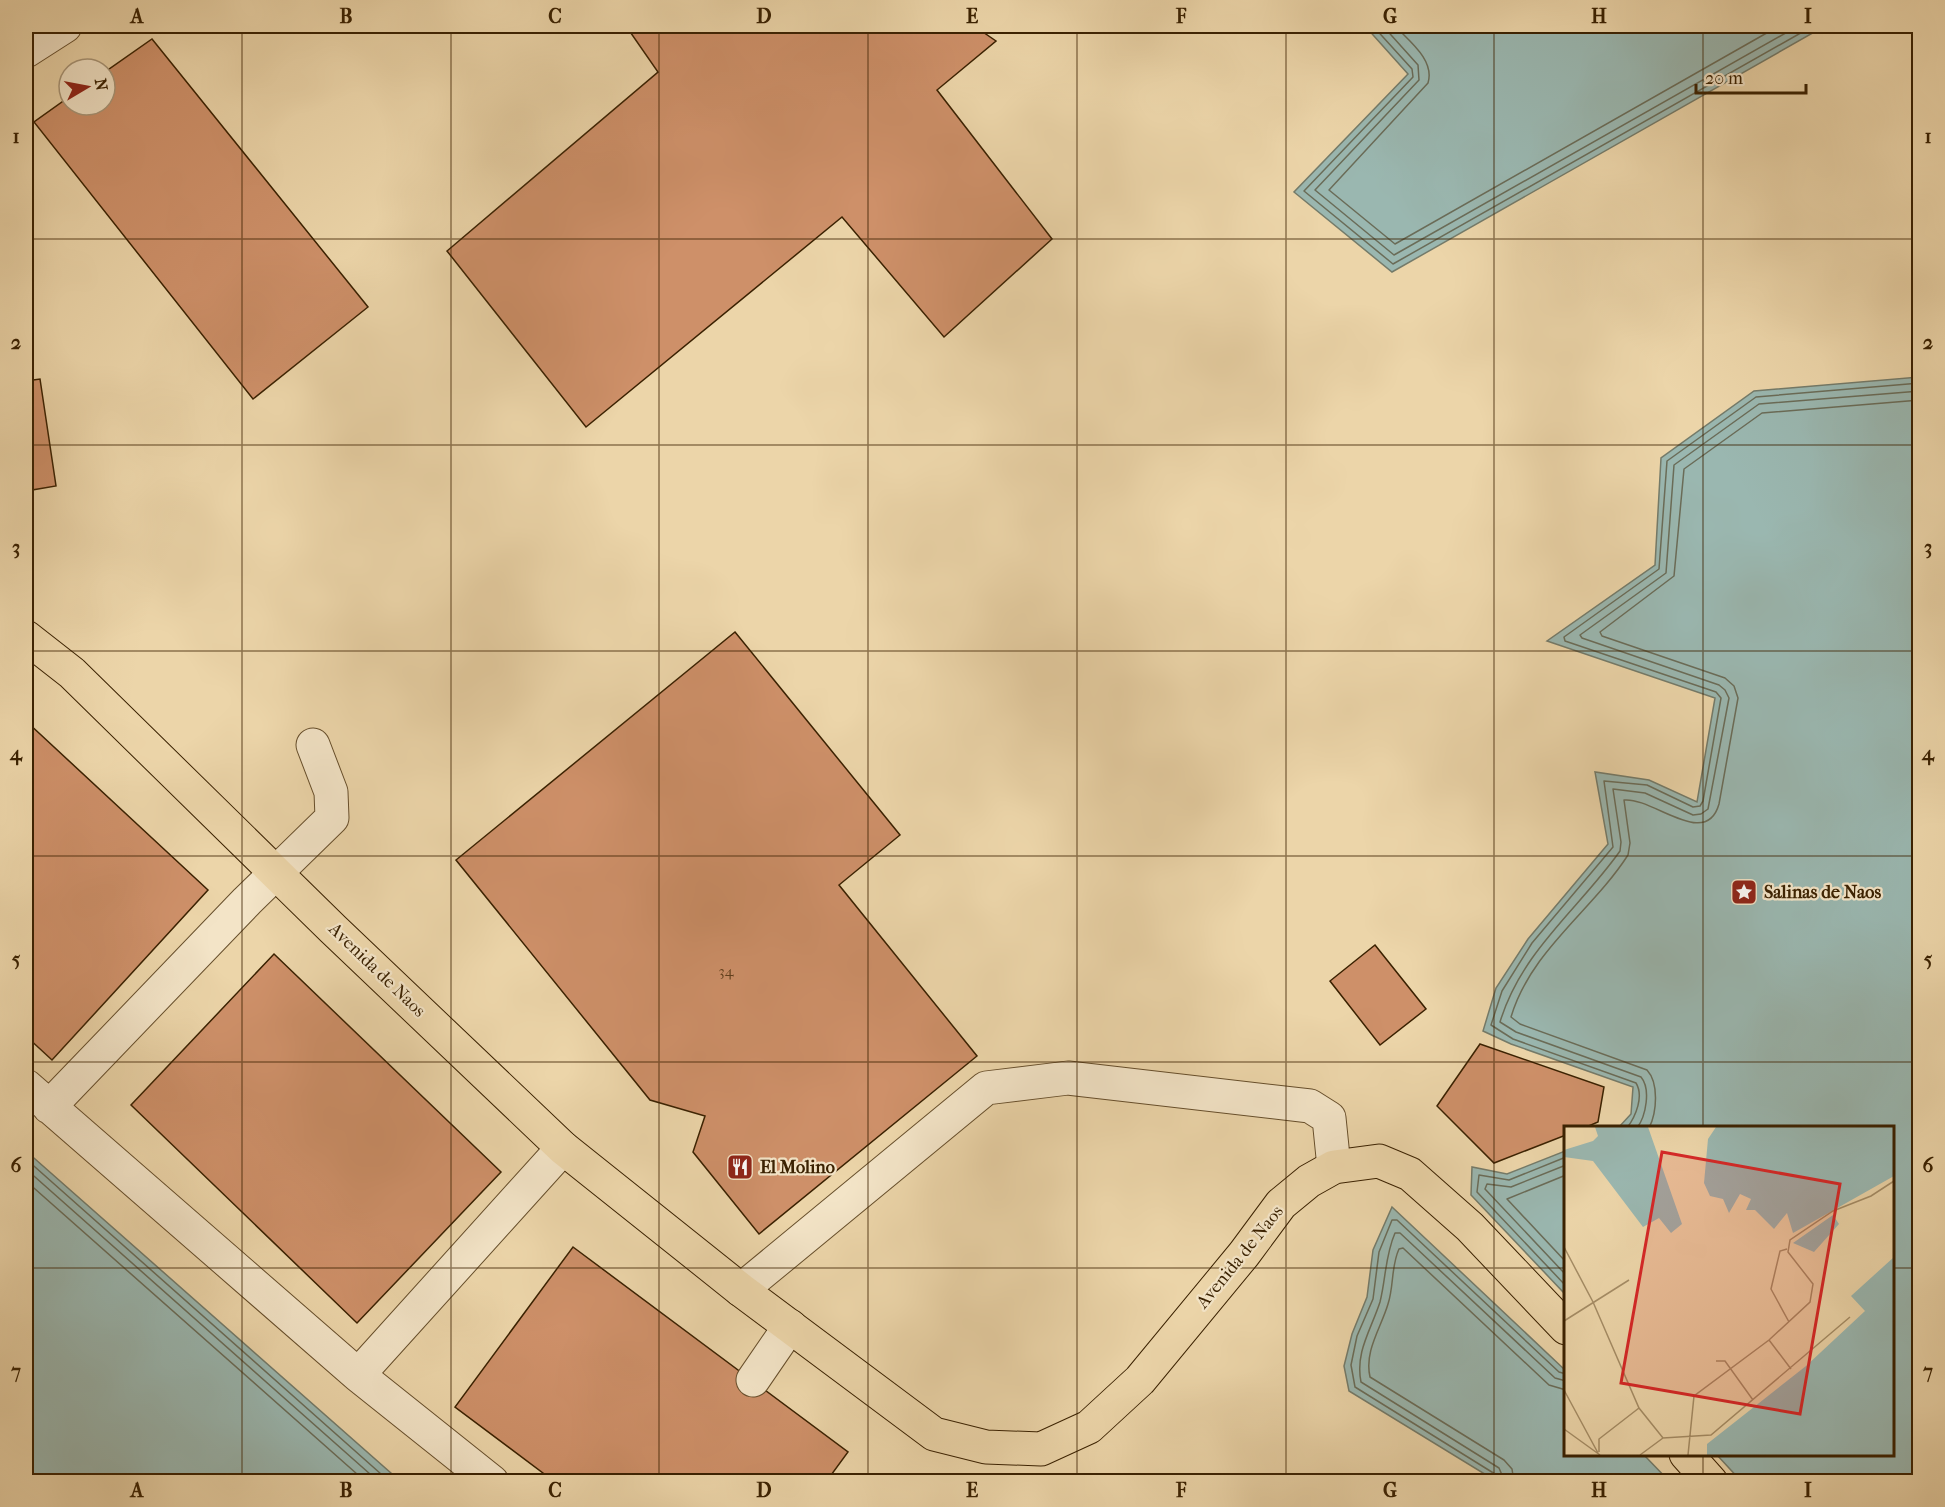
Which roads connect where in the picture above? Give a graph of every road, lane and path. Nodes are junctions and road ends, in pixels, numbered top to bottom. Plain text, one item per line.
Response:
1 (65, 26) edge
2 (26, 51) edge
3 (26, 636) edge
4 (313, 745) dead end
5 (278, 874) junction
6 (37, 1096) edge
7 (563, 1148) junction
8 (1334, 1167) junction
9 (741, 1290) junction
10 (790, 1326) junction
11 (1564, 1326) edge
12 (358, 1375) junction
13 (753, 1380) dead end
14 (1687, 1456) edge
15 (492, 1482) edge
16 (1711, 1482) edge

1 - 2 street
3 - 5 main road, Avenida de Naos
4 - 5 street
5 - 6 street
5 - 7 main road, Avenida de Naos
6 - 12 street
7 - 9 main road, Avenida de Naos
7 - 12 street
8 - 9 street
8 - 10 main road, Avenida de Naos
8 - 11 main road
9 - 10 main road, Avenida de Naos
10 - 13 street
12 - 15 street
14 - 16 main road

